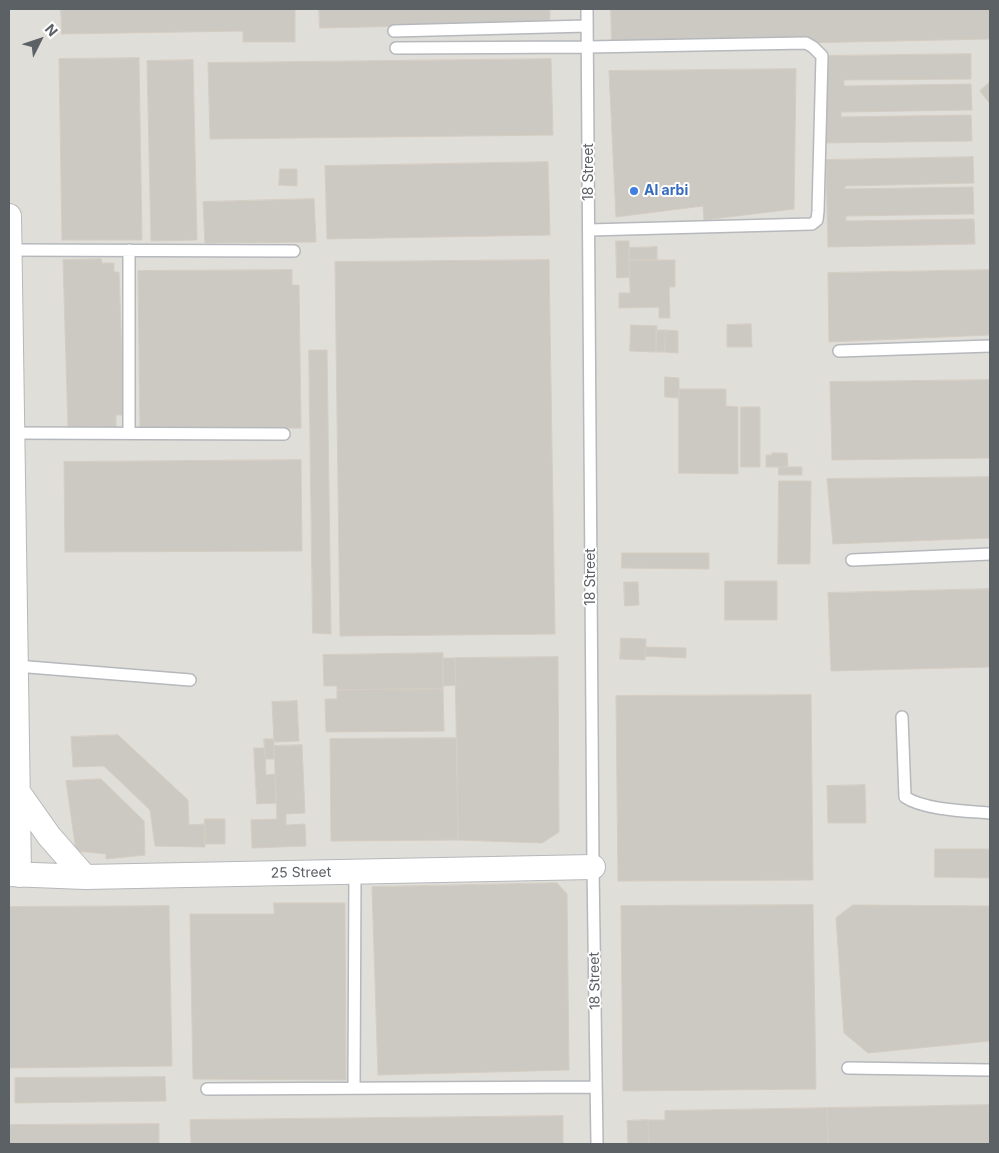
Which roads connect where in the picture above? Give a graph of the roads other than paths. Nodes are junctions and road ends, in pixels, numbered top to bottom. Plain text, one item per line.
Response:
1 (587, 9) edge
2 (587, 26) junction
3 (394, 31) dead end
4 (588, 47) junction
5 (396, 48) dead end
6 (9, 216) edge
7 (589, 230) junction
8 (9, 250) edge
9 (129, 250) junction
10 (294, 251) dead end
11 (10, 326) edge
12 (990, 346) edge
13 (839, 351) dead end
14 (12, 433) junction
15 (129, 433) junction
16 (284, 434) dead end
17 (11, 484) edge
18 (990, 554) edge
19 (852, 560) dead end
20 (16, 666) junction
21 (190, 680) dead end
22 (902, 716) dead end
23 (13, 754) edge
24 (13, 798) edge
25 (990, 814) edge
26 (593, 867) junction
27 (356, 872) junction
28 (14, 875) edge
29 (85, 877) junction
30 (848, 1068) dead end
31 (990, 1070) edge
32 (596, 1087) junction
33 (354, 1088) junction
34 (207, 1090) dead end
35 (597, 1144) edge

1 - 2 lane, 18 Street
2 - 3 lane
2 - 4 lane, 18 Street
4 - 5 lane
4 - 7 lane, 18 Street
4 - 7 lane
6 - 8 street
7 - 26 lane, 18 Street
8 - 9 lane
8 - 11 street
9 - 10 lane
9 - 15 lane
11 - 14 street
12 - 13 lane
14 - 15 lane
14 - 17 street
15 - 16 lane
17 - 20 street
18 - 19 lane
20 - 21 lane
20 - 23 street
22 - 25 lane
23 - 24 street
24 - 28 street
24 - 29 street
26 - 27 street, 25 Street
26 - 32 lane, 18 Street
27 - 29 street, 25 Street
27 - 33 lane
28 - 29 street, 25 Street
30 - 31 lane
32 - 33 lane
32 - 35 lane, 18 Street
33 - 34 lane

